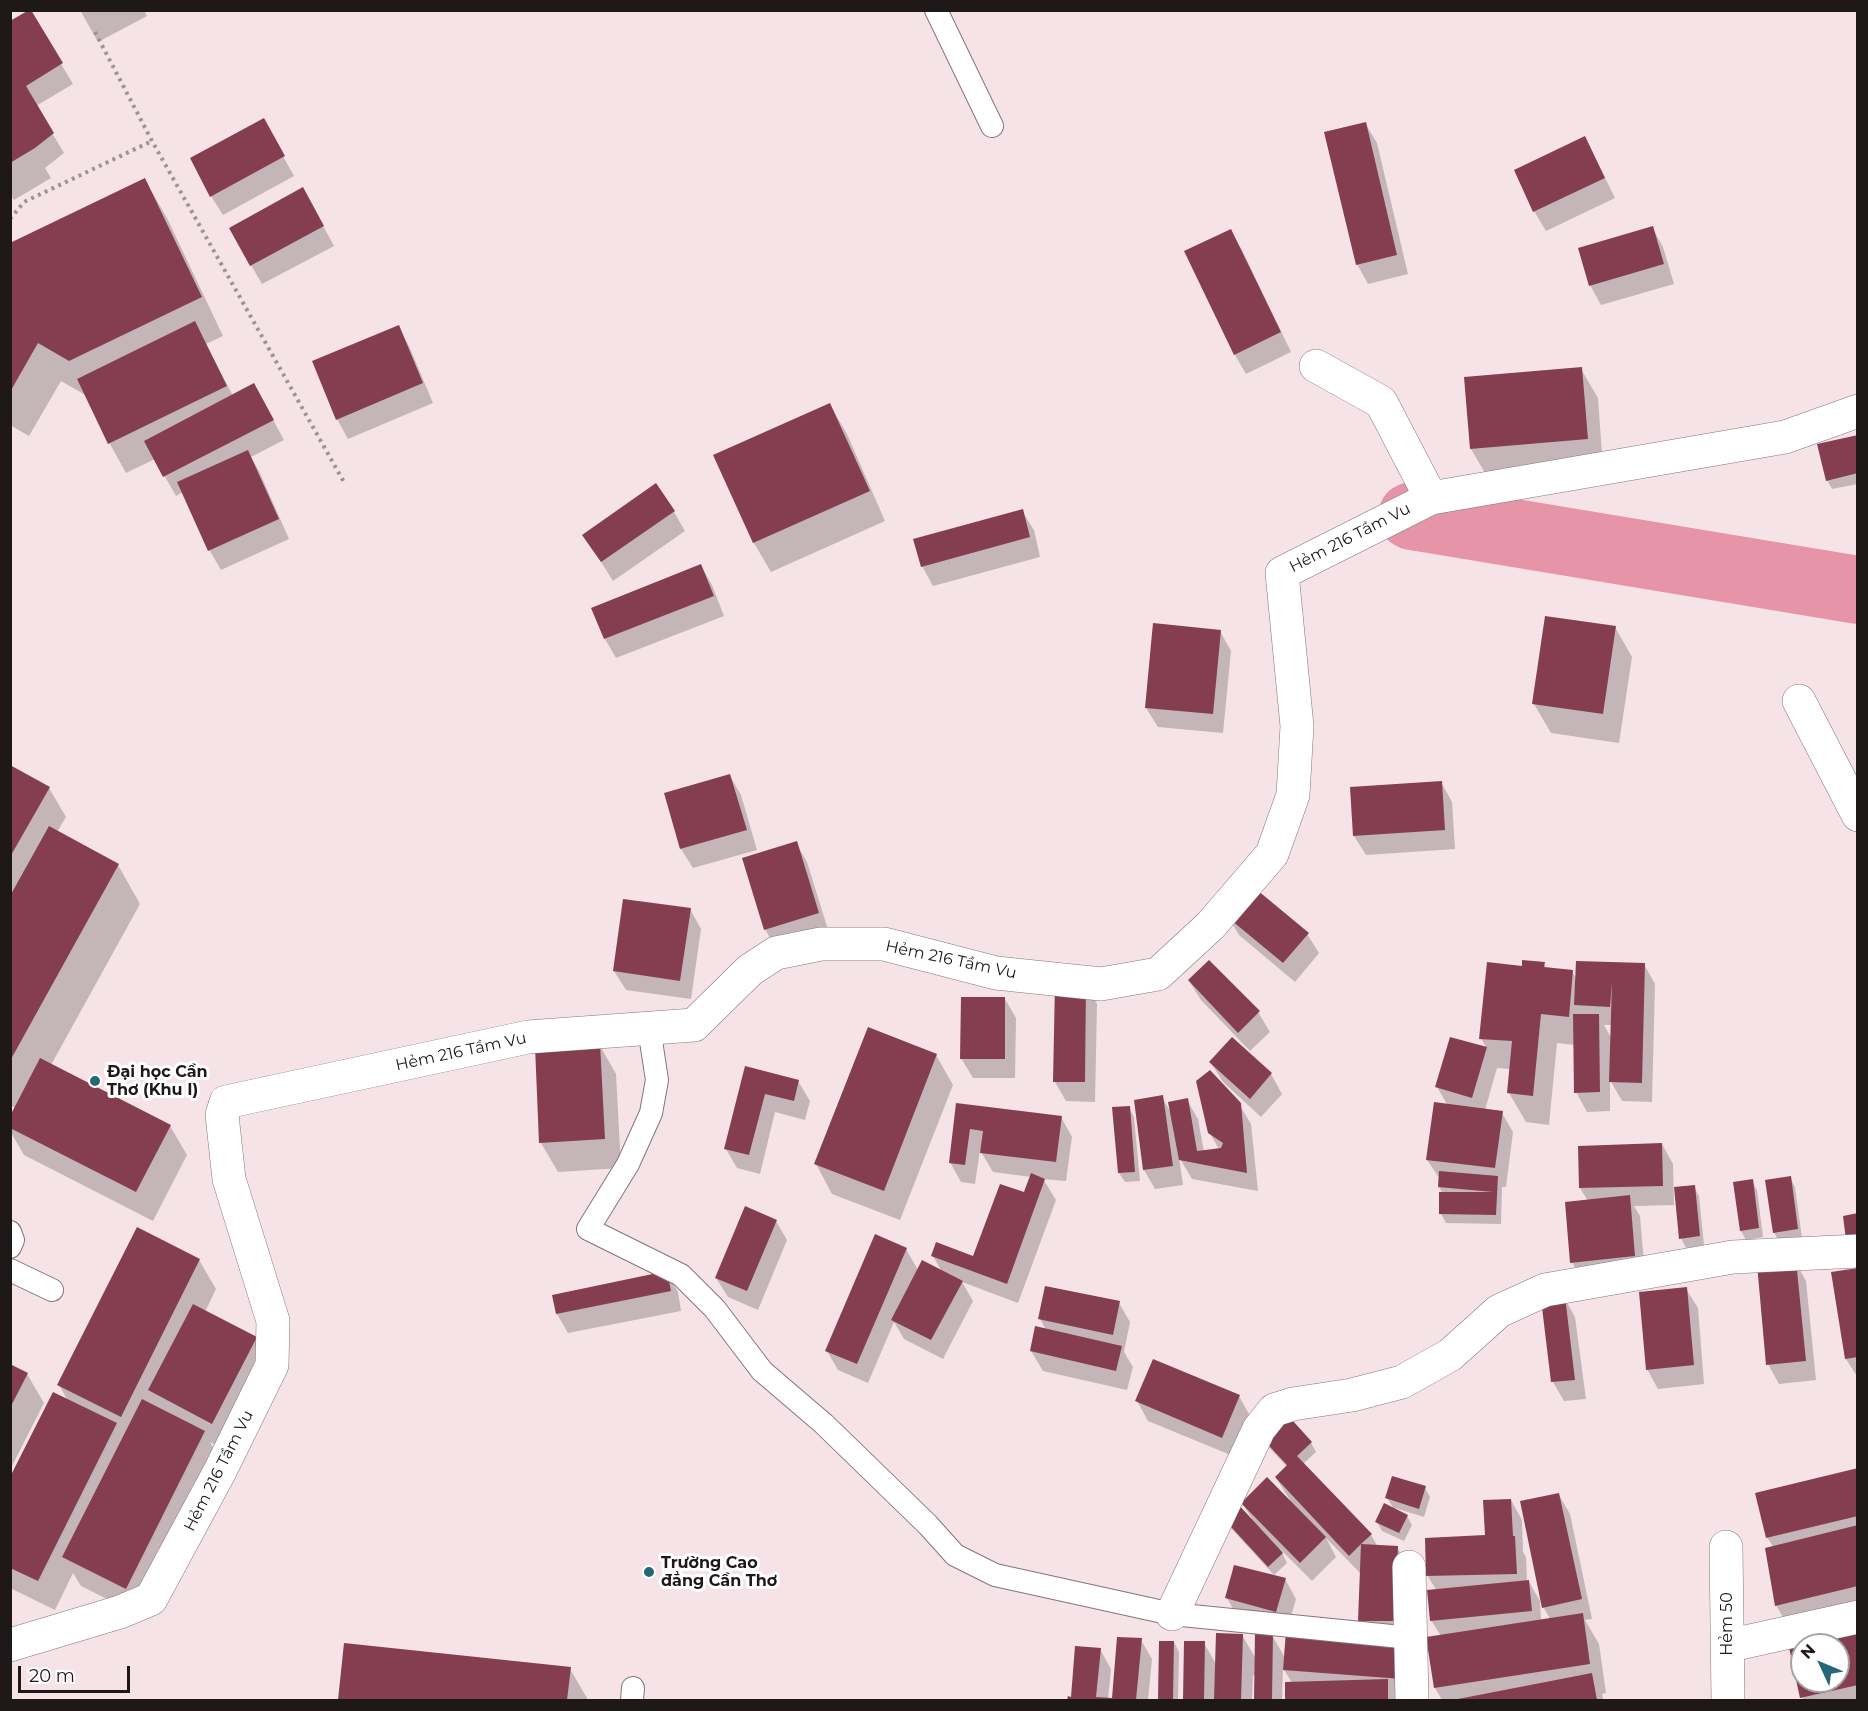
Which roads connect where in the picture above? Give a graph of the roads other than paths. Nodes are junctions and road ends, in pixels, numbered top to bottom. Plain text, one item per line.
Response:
1 (936, 10) edge
2 (992, 126) dead end
3 (1316, 366) dead end
4 (1857, 411) edge
5 (1431, 498) junction
6 (1798, 701) dead end
7 (1857, 815) edge
8 (649, 1028) junction
9 (10, 1232) edge
10 (10, 1247) edge
11 (1857, 1251) edge
12 (10, 1270) edge
13 (52, 1290) dead end
14 (1726, 1547) dead end
15 (1409, 1567) dead end
16 (1172, 1614) junction
17 (1857, 1617) edge
18 (1411, 1638) junction
19 (10, 1645) edge
20 (1727, 1646) junction
21 (1412, 1701) edge
22 (1728, 1701) edge

1 - 2 lane
3 - 5 street
4 - 5 street, Hẻm 216 Tầm Vu
5 - 8 street, Hẻm 216 Tầm Vu
6 - 7 street
8 - 16 lane
8 - 19 street, Hẻm 216 Tầm Vu
9 - 10 lane
11 - 16 street
12 - 13 lane
14 - 20 street, Hẻm 50
15 - 18 street
16 - 18 lane
17 - 20 street
18 - 21 street
20 - 22 street, Hẻm 50

